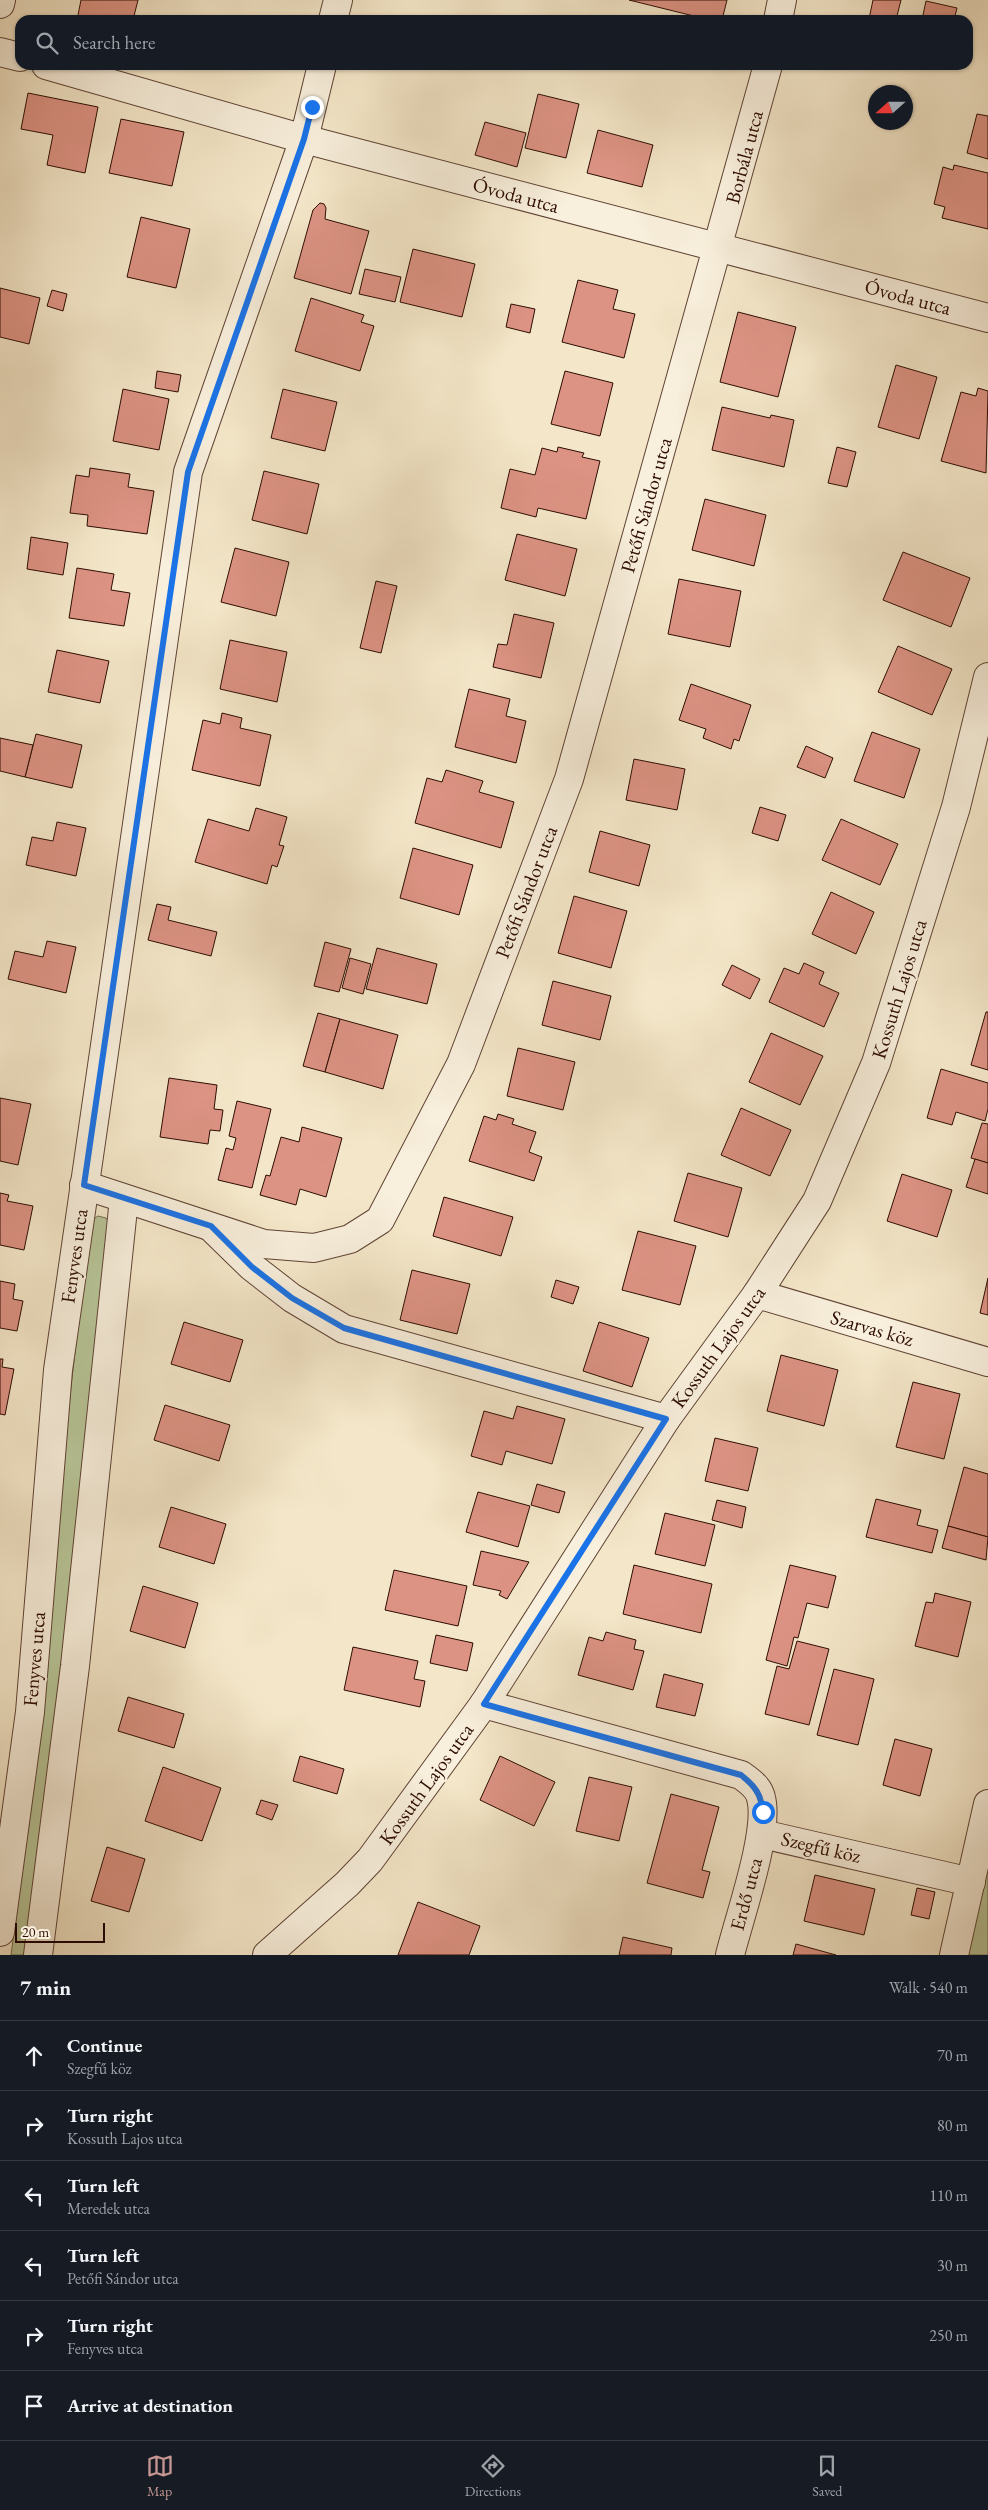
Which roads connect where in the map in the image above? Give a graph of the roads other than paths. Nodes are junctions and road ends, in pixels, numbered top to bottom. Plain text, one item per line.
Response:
1 (0, 0) edge
2 (338, 0) edge
3 (782, 0) edge
4 (0, 4) edge
5 (334, 15) edge
6 (779, 15) edge
7 (0, 52) edge
8 (15, 56) edge
9 (63, 70) edge
10 (321, 70) edge
11 (767, 70) edge
12 (304, 139) junction
13 (718, 248) junction
14 (988, 318) edge
15 (988, 676) edge
16 (84, 1185) junction
17 (124, 1200) junction
18 (211, 1226) junction
19 (757, 1294) junction
20 (988, 1362) edge
21 (666, 1419) junction
22 (484, 1704) junction
23 (988, 1804) edge
24 (762, 1834) junction
25 (971, 1882) junction
26 (0, 1932) edge
27 (38, 1955) edge
28 (267, 1955) edge
29 (730, 1955) edge
30 (954, 1955) edge

1 - 4 street
2 - 5 street
3 - 6 street
7 - 8 street
9 - 12 street, Óvoda utca
10 - 12 street, Fenyves utca
11 - 13 street, Borbála utca
12 - 13 street, Óvoda utca
12 - 16 street, Fenyves utca
13 - 14 street, Óvoda utca
13 - 18 street, Petőfi Sándor utca
15 - 19 street, Kossuth Lajos utca
16 - 17 street, Petőfi Sándor utca
16 - 26 street, Fenyves utca
17 - 18 street, Petőfi Sándor utca
17 - 27 street, Fenyves utca
18 - 21 street
19 - 20 street, Szarvas köz
19 - 21 street, Kossuth Lajos utca
21 - 22 street, Kossuth Lajos utca
22 - 24 street, Szegfű köz
22 - 28 street, Kossuth Lajos utca
23 - 25 street
24 - 25 street, Szegfű köz
24 - 29 street, Erdő utca
25 - 30 street

